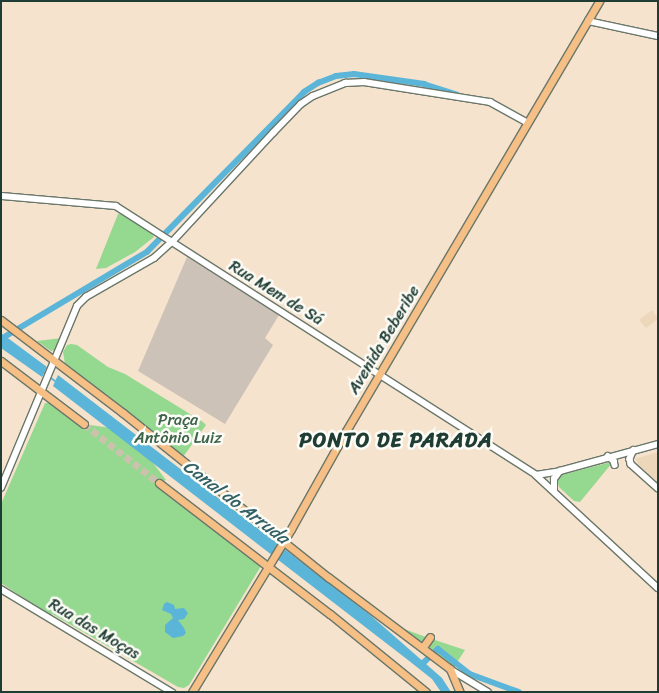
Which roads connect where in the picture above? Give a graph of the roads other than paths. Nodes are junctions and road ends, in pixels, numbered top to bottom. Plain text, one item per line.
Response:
1 (599, 1) edge
2 (588, 21) junction
3 (658, 36) edge
4 (528, 123) junction
5 (1, 196) edge
6 (169, 241) junction
7 (1, 320) edge
8 (1, 361) edge
9 (55, 361) junction
10 (380, 374) junction
11 (44, 388) junction
12 (84, 424) tunnel mouth
13 (658, 444) edge
14 (634, 450) junction
15 (608, 456) junction
16 (615, 465) dead end
17 (560, 471) junction
18 (536, 474) junction
19 (159, 483) tunnel mouth
20 (1, 488) edge
21 (658, 488) edge
22 (555, 494) junction
23 (282, 543) junction
24 (269, 563) junction
25 (658, 588) edge
26 (1, 589) edge
27 (430, 637) dead end
28 (424, 648) junction
29 (450, 669) junction
30 (172, 692) edge
31 (192, 692) edge
32 (426, 692) edge
33 (460, 692) edge
34 (488, 692) edge

1 - 2 main road, Avenida Beberibe
2 - 3 street
2 - 4 main road, Avenida Beberibe
4 - 6 street
4 - 10 main road, Avenida Beberibe
5 - 6 street, Rua Mem de Sá
6 - 9 street
6 - 10 street, Rua Mem de Sá
7 - 9 main road
8 - 11 main road
9 - 11 street
9 - 23 main road
10 - 18 street, Rua Mem de Sá
10 - 23 main road, Avenida Beberibe
11 - 12 main road
11 - 20 street
13 - 14 street
14 - 15 street
14 - 21 street
15 - 16 street
15 - 17 street
17 - 18 street
17 - 22 street
18 - 22 street, Rua Mem de Sá
19 - 24 main road
22 - 25 street, Rua Mem de Sá
23 - 24 main road, Avenida Beberibe
23 - 28 main road
24 - 31 main road, Avenida Beberibe
24 - 32 main road
26 - 30 street, Rua das Moças
27 - 28 main road
28 - 29 main road
29 - 33 main road
29 - 34 street

